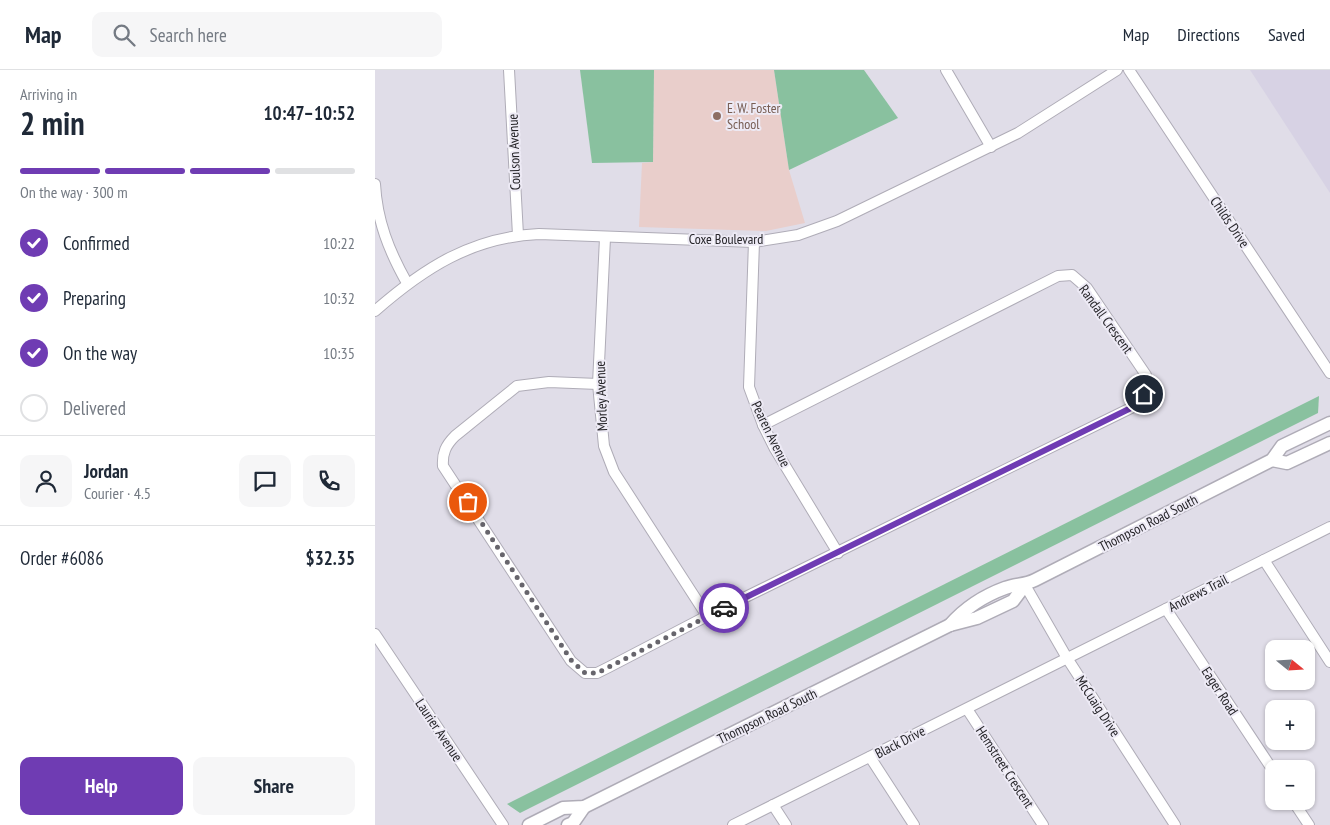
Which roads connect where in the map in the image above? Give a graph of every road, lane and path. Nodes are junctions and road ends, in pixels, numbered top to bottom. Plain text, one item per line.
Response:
1 (509, 70) edge
2 (946, 70) edge
3 (1117, 70) edge
4 (1129, 70) edge
5 (991, 147) junction
6 (375, 184) edge
7 (518, 235) junction
8 (605, 238) junction
9 (754, 242) junction
10 (407, 283) junction
11 (375, 311) edge
12 (1330, 373) edge
13 (598, 384) junction
14 (1330, 423) edge
15 (763, 425) junction
16 (1330, 443) edge
17 (1272, 460) junction
18 (1330, 528) edge
19 (838, 553) junction
20 (1264, 560) junction
21 (1025, 585) junction
22 (1166, 609) junction
23 (707, 616) junction
24 (375, 634) edge
25 (1327, 652) edge
26 (1067, 658) junction
27 (1330, 662) edge
28 (967, 709) junction
29 (870, 757) junction
30 (1266, 760) edge
31 (773, 805) junction
32 (584, 807) junction
33 (1299, 810) edge
34 (503, 825) edge
35 (529, 825) edge
36 (569, 825) edge
37 (733, 825) edge
38 (786, 825) edge
39 (914, 825) edge
40 (1043, 825) edge
41 (1175, 825) edge
42 (1309, 825) edge

1 - 7 street, Coulson Avenue
2 - 5 street
3 - 5 street, Coxe Boulevard
4 - 12 street, Childs Drive
5 - 9 street, Coxe Boulevard
6 - 10 street
7 - 8 street, Coxe Boulevard
7 - 10 street, Coxe Boulevard
8 - 9 street, Coxe Boulevard
8 - 13 street, Morley Avenue
9 - 15 street, Pearen Avenue
10 - 11 street, Coxe Boulevard
13 - 23 street, Morley Avenue
13 - 23 street, Randall Crescent
14 - 17 main road, Thompson Road South
15 - 19 street, Pearen Avenue
15 - 19 street, Randall Crescent
16 - 17 main road, Thompson Road South
17 - 21 main road, Thompson Road South
18 - 20 street, Andrews Trail
19 - 23 street, Randall Crescent
20 - 22 street, Andrews Trail
20 - 25 street
21 - 26 street, McCuaig Drive
21 - 32 main road, Thompson Road South
22 - 26 street, Andrews Trail
22 - 30 street, Eager Road
24 - 34 street, Laurier Avenue
25 - 27 street
26 - 28 street, Black Drive
26 - 41 street, McCuaig Drive
28 - 29 street, Black Drive
28 - 40 street, Hemstreet Crescent
29 - 31 street, Black Drive
29 - 39 street
31 - 37 street, Black Drive
31 - 38 street
32 - 35 main road, Thompson Road South
32 - 36 main road, Thompson Road South
33 - 42 street

